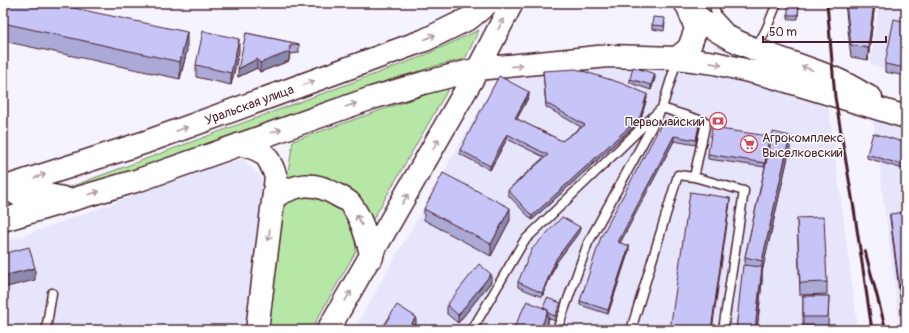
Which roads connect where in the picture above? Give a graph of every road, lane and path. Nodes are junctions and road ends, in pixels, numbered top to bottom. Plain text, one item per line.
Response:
1 (488, 3) edge
2 (512, 3) edge
3 (713, 3) edge
4 (777, 3) edge
5 (686, 5) edge
6 (756, 48) junction
7 (677, 58) junction
8 (478, 69) junction
9 (662, 108) junction
10 (906, 112) edge
11 (906, 117) edge
12 (240, 144) junction
13 (694, 177) junction
14 (4, 188) edge
15 (274, 196) junction
16 (70, 200) junction
17 (3, 220) edge
18 (372, 257) junction
19 (52, 293) dead end
20 (46, 330) edge
21 (257, 330) edge
22 (328, 330) edge
23 (472, 330) edge
24 (557, 330) edge
25 (631, 330) edge
26 (723, 330) edge

14 -> 1 main road, Уральская улица
8 -> 2 main road
3 - 6 lane
4 - 6 lane
5 - 6 main road
5 - 7 main road
10 -> 6 main road
8 -> 7 main road
7 - 9 lane
7 -> 11 main road
12 -> 8 main road
18 -> 8 main road
9 - 13 lane
9 - 23 lane
9 - 24 lane
12 - 15 main road
16 -> 12 main road
13 - 25 lane
13 - 26 lane
14 - 16 main road
18 -> 15 main road
15 -> 21 main road
16 - 17 main road
22 -> 18 main road
19 - 20 lane

